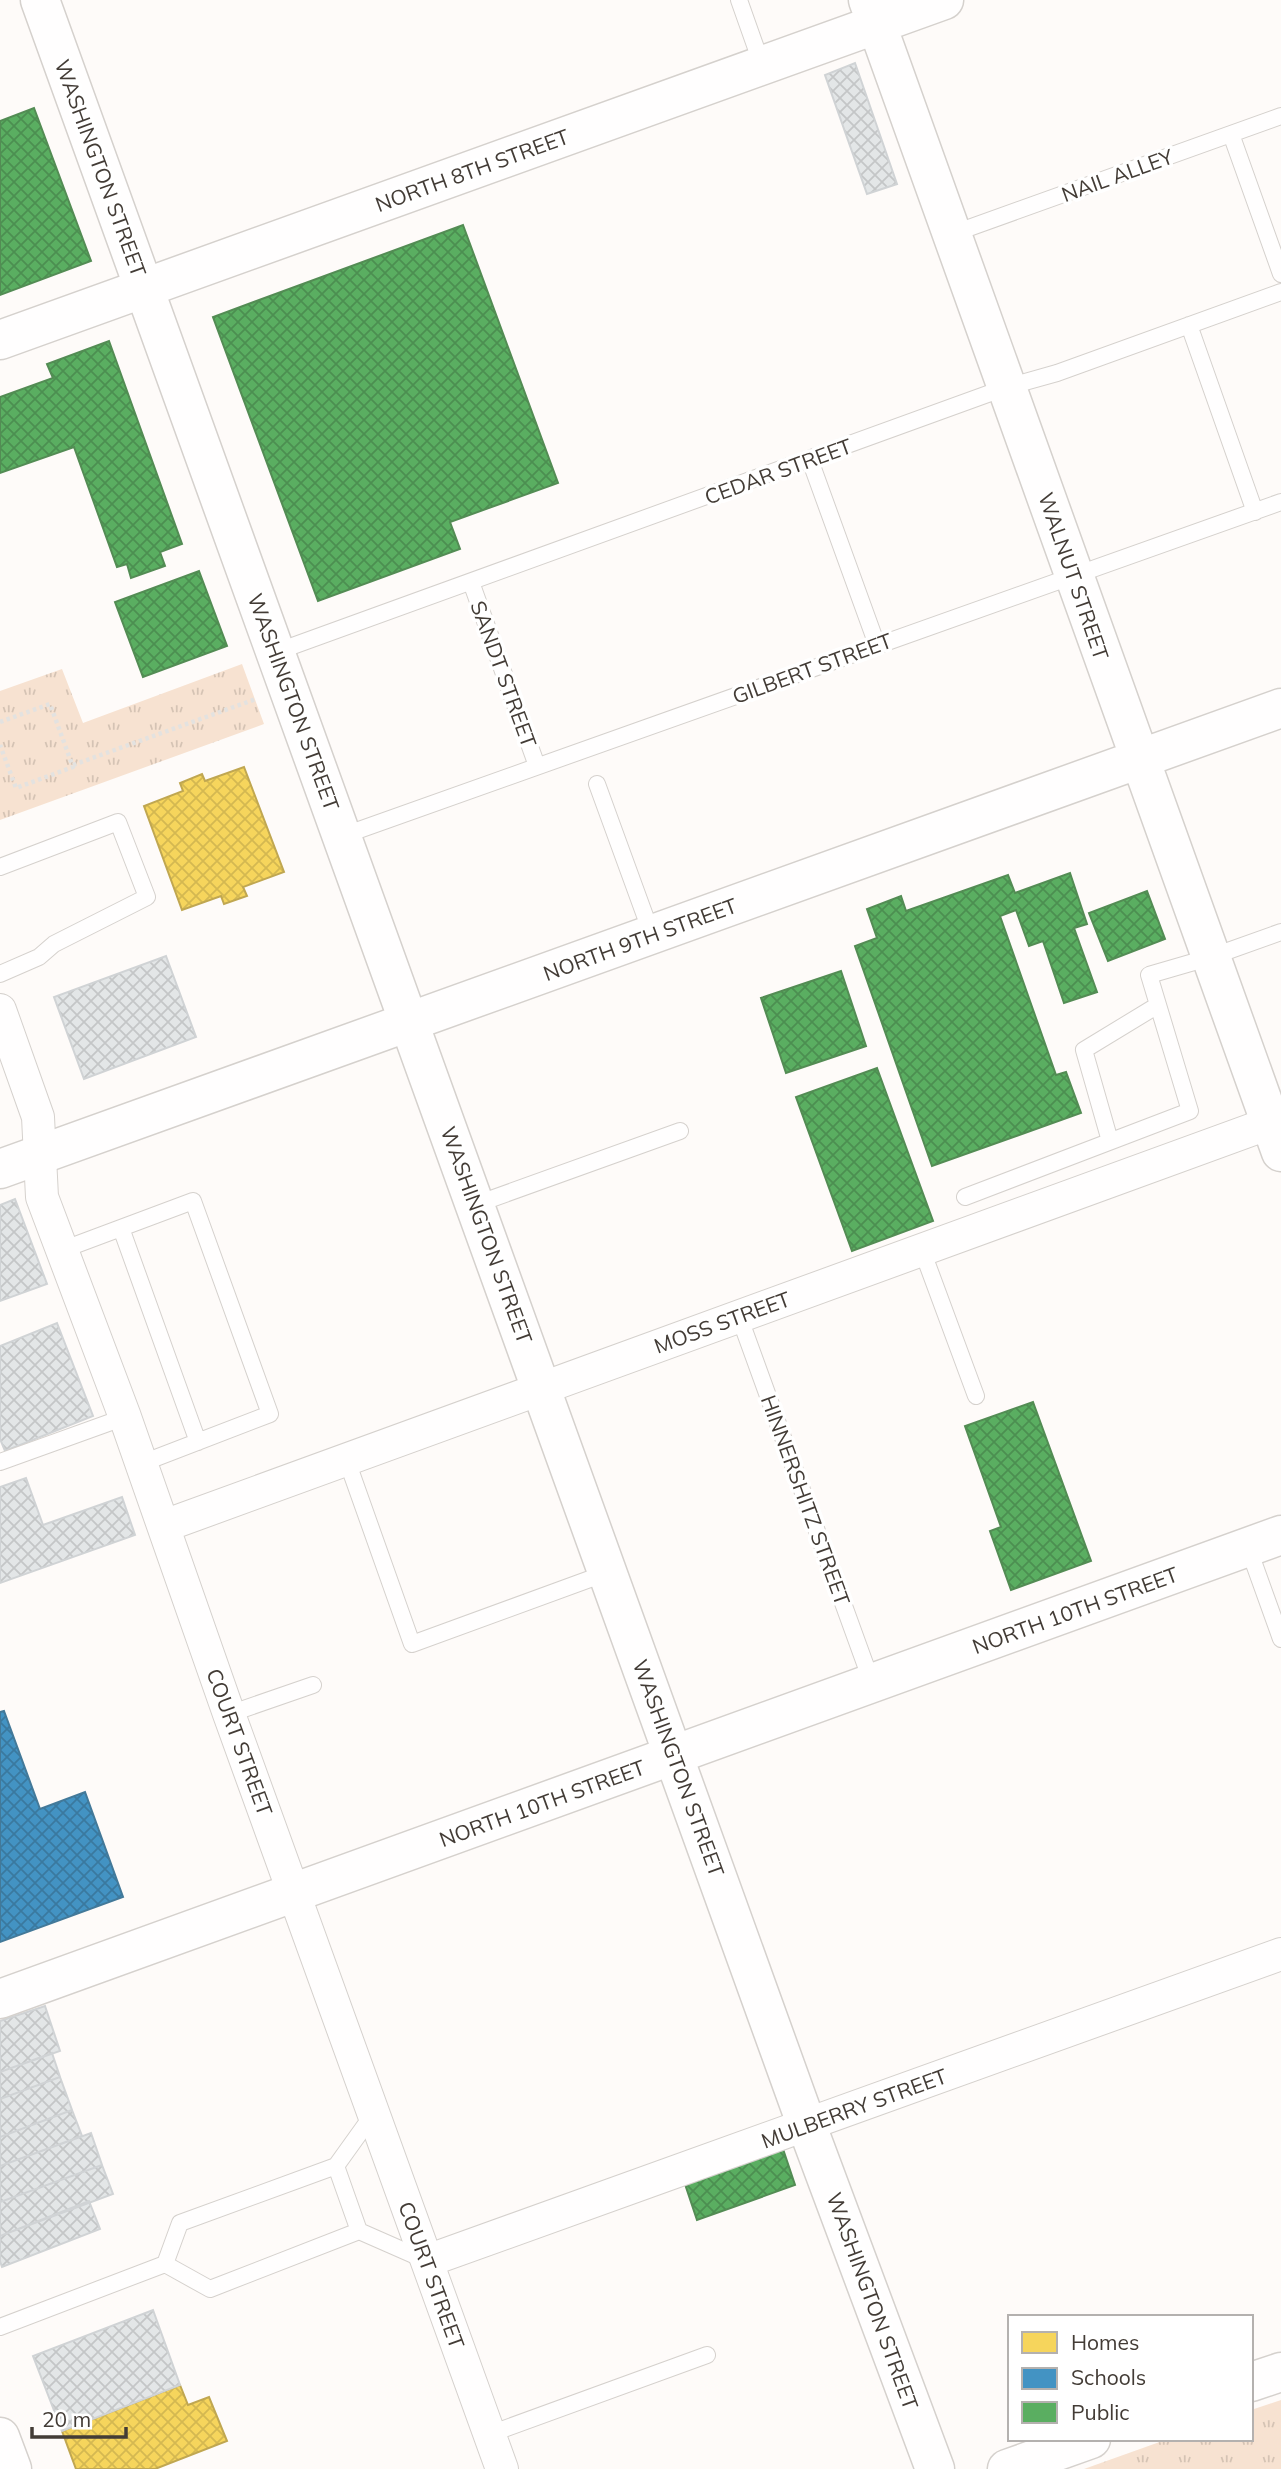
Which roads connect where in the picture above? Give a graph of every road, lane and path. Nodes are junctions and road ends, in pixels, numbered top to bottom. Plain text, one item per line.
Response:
1 (40, 0) edge
2 (739, 0) edge
3 (944, 0) edge
4 (872, 12) edge
5 (762, 65) junction
6 (1281, 116) edge
7 (1231, 134) junction
8 (952, 234) junction
9 (1281, 274) edge
10 (145, 288) junction
11 (1281, 292) edge
12 (1189, 325) junction
13 (0, 340) edge
14 (1007, 387) junction
15 (810, 460) junction
16 (1281, 502) edge
17 (1255, 512) junction
18 (1074, 574) junction
19 (471, 582) junction
20 (877, 645) junction
21 (283, 670) junction
22 (1281, 708) edge
23 (0, 722) edge
24 (1, 750) edge
25 (1139, 759) junction
26 (73, 765) junction
27 (537, 766) junction
28 (597, 784) dead end
29 (342, 836) junction
30 (0, 867) edge
31 (1281, 932) edge
32 (652, 935) junction
33 (1211, 957) junction
34 (0, 974) edge
35 (1158, 1004) junction
36 (0, 1010) edge
37 (410, 1021) junction
38 (680, 1131) dead end
39 (1278, 1131) edge
40 (1111, 1141) junction
41 (41, 1155) junction
42 (0, 1169) edge
43 (992, 1186) junction
44 (965, 1197) dead end
45 (477, 1204) junction
46 (1001, 1221) junction
47 (121, 1228) junction
48 (62, 1250) junction
49 (922, 1250) junction
50 (739, 1316) junction
51 (542, 1387) junction
52 (976, 1396) dead end
53 (125, 1417) junction
54 (198, 1442) junction
55 (346, 1458) junction
56 (0, 1462) edge
57 (140, 1464) junction
58 (164, 1525) junction
59 (1265, 1541) edge
60 (609, 1572) junction
61 (1281, 1639) edge
62 (872, 1684) junction
63 (313, 1685) dead end
64 (229, 1714) junction
65 (674, 1755) junction
66 (294, 1892) junction
67 (1281, 1954) edge
68 (0, 1999) edge
69 (374, 2113) junction
70 (807, 2126) junction
71 (336, 2166) junction
72 (359, 2231) junction
73 (427, 2260) junction
74 (165, 2264) junction
75 (0, 2326) edge
76 (707, 2355) dead end
77 (1281, 2372) edge
78 (1253, 2381) edge
79 (490, 2434) junction
80 (0, 2437) edge
81 (1085, 2441) edge
82 (12, 2469) edge
83 (502, 2469) edge
84 (935, 2469) edge
85 (1007, 2469) edge

1 - 10 main road, WASHINGTON STREET
2 - 5 lane
3 - 4 main road, NORTH 8TH STREET
4 - 5 main road, NORTH 8TH STREET
4 - 8 main road, WALNUT STREET
5 - 10 main road, NORTH 8TH STREET
6 - 7 lane, NAIL ALLEY
7 - 8 lane, NAIL ALLEY
7 - 9 lane
8 - 14 main road, WALNUT STREET
10 - 13 main road, NORTH 8TH STREET
10 - 21 main road, WASHINGTON STREET
11 - 12 lane, CEDAR STREET
12 - 14 lane, CEDAR STREET
12 - 17 lane
14 - 15 lane, CEDAR STREET
14 - 18 main road, WALNUT STREET
15 - 19 lane, CEDAR STREET
15 - 20 lane
16 - 17 lane, GILBERT STREET
17 - 18 lane, GILBERT STREET
18 - 20 lane, GILBERT STREET
18 - 25 main road, WALNUT STREET
19 - 21 lane, CEDAR STREET
19 - 27 lane, SANDT STREET
20 - 27 lane, GILBERT STREET
21 - 26 path
21 - 29 main road, WASHINGTON STREET
22 - 25 main road, NORTH 9TH STREET
23 - 26 path
24 - 26 path
25 - 32 main road, NORTH 9TH STREET
25 - 33 main road, WALNUT STREET
27 - 29 lane, GILBERT STREET
28 - 32 lane
29 - 37 main road, WASHINGTON STREET
30 - 34 lane
31 - 33 lane
32 - 37 main road, NORTH 9TH STREET
33 - 35 lane
33 - 39 main road, WALNUT STREET
35 - 40 lane
35 - 40 lane
36 - 41 street, COURT STREET
37 - 41 main road, NORTH 9TH STREET
37 - 45 main road, WASHINGTON STREET
38 - 45 lane
39 - 46 street, MOSS STREET
40 - 43 lane
41 - 42 main road, NORTH 9TH STREET
41 - 48 street, COURT STREET
43 - 44 lane
43 - 46 lane
45 - 51 main road, WASHINGTON STREET
46 - 49 street, MOSS STREET
47 - 48 lane
47 - 54 lane
47 - 54 lane
48 - 53 street, COURT STREET
49 - 50 street, MOSS STREET
49 - 52 lane
50 - 51 street, MOSS STREET
50 - 62 lane, HINNERSHITZ STREET
51 - 55 street, MOSS STREET
51 - 60 main road, WASHINGTON STREET
53 - 56 lane
53 - 57 street, COURT STREET
54 - 57 lane
55 - 58 street, MOSS STREET
55 - 60 lane
57 - 58 street, COURT STREET
58 - 64 street, COURT STREET
59 - 61 lane
59 - 62 main road, NORTH 10TH STREET
60 - 65 main road, WASHINGTON STREET
62 - 65 main road, NORTH 10TH STREET
63 - 64 lane
64 - 66 street, COURT STREET
65 - 66 main road, NORTH 10TH STREET
65 - 70 main road, WASHINGTON STREET
66 - 68 main road, NORTH 10TH STREET
66 - 69 street, COURT STREET
67 - 70 street, MULBERRY STREET
69 - 71 lane
69 - 73 street, COURT STREET
70 - 73 street, MULBERRY STREET
70 - 84 main road, WASHINGTON STREET
71 - 72 lane
71 - 74 lane
72 - 73 lane
72 - 74 lane
73 - 79 street, COURT STREET
74 - 75 lane
76 - 79 lane
77 - 78 main road
79 - 83 street, COURT STREET
80 - 82 main road
81 - 85 main road

